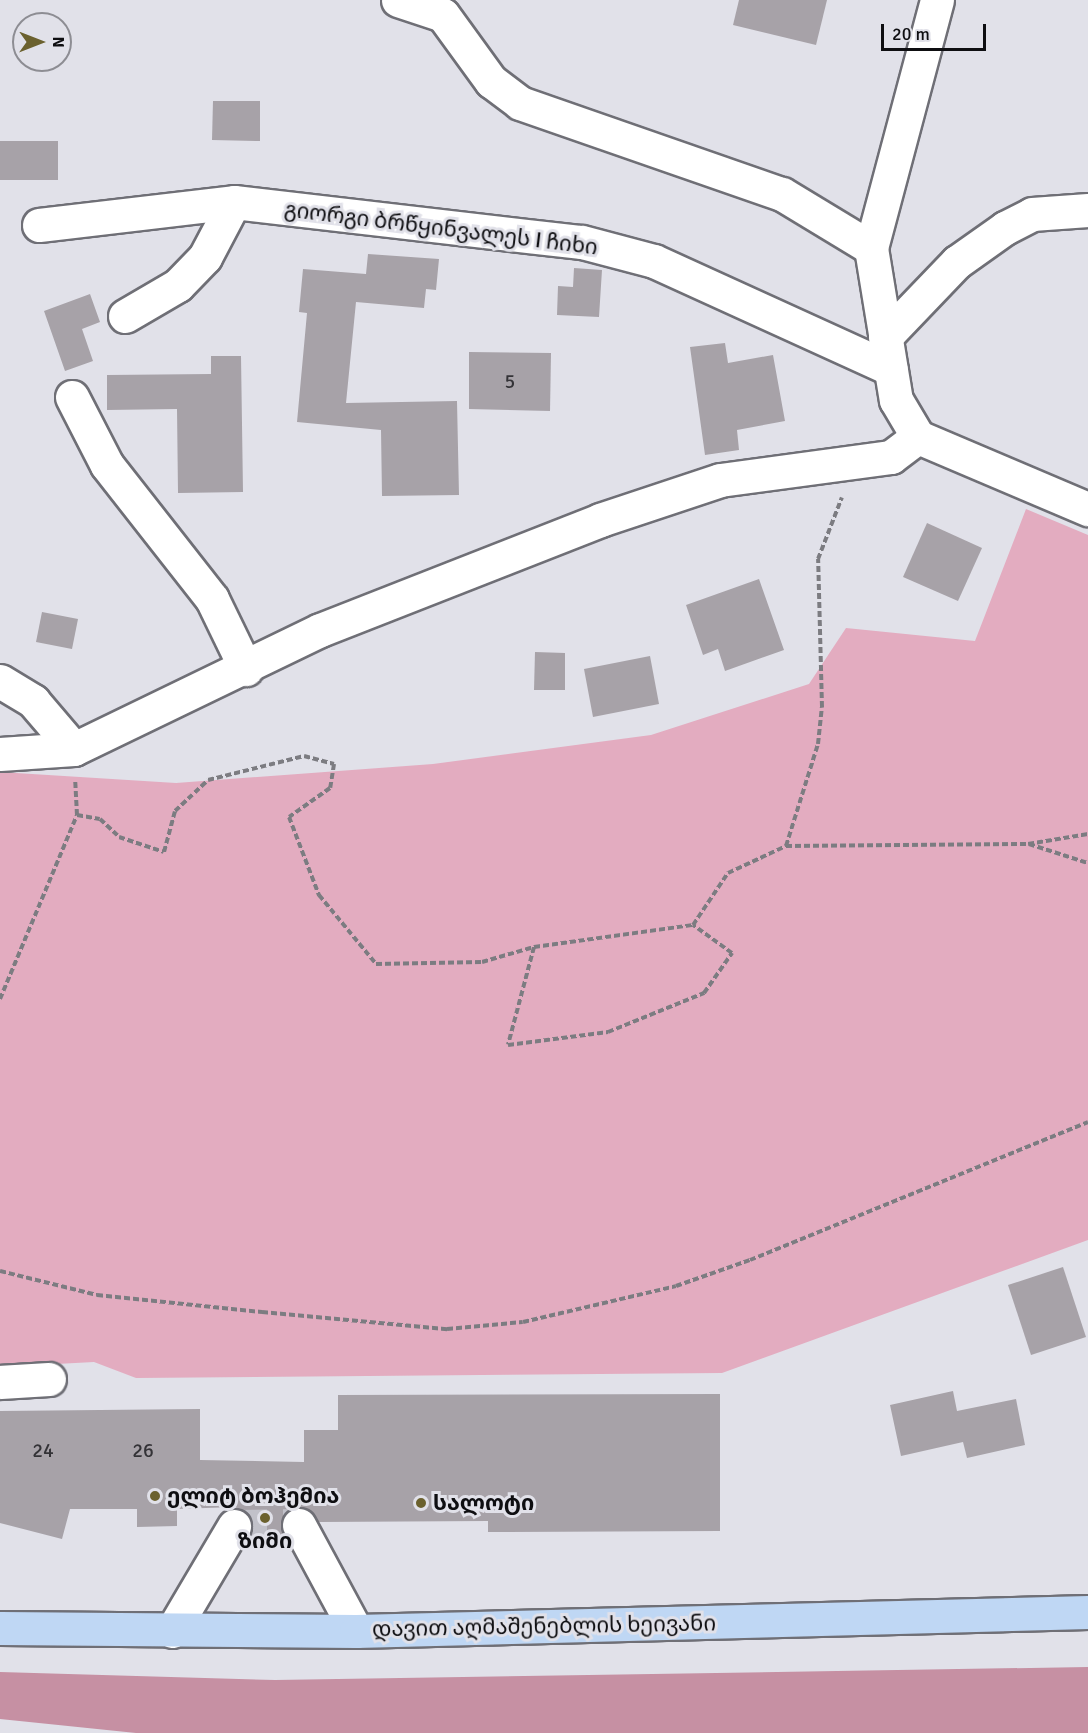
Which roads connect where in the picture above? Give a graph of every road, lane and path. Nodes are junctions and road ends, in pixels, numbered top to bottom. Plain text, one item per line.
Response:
1 (398, 0) edge
2 (937, 0) edge
3 (234, 202) junction
4 (1088, 210) edge
5 (39, 225) dead end
6 (871, 248) junction
7 (125, 316) dead end
8 (885, 337) junction
9 (891, 369) junction
10 (72, 397) dead end
11 (918, 437) junction
12 (853, 462) junction
13 (1088, 509) edge
14 (246, 669) junction
15 (0, 681) edge
16 (74, 749) junction
17 (0, 754) edge
18 (77, 815) junction
19 (1088, 834) edge
20 (1028, 844) junction
21 (786, 846) junction
22 (1088, 863) edge
23 (693, 925) junction
24 (534, 947) junction
25 (0, 999) edge
26 (1088, 1122) edge
27 (0, 1271) edge
28 (49, 1379) dead end
29 (0, 1382) edge
30 (299, 1525) dead end
31 (234, 1526) dead end
32 (1088, 1612) edge
33 (0, 1628) edge
34 (172, 1631) junction
35 (356, 1631) junction

1 - 6 street
2 - 6 street
3 - 5 street, გიორგი ბრწყინვალეს I ჩიხი
3 - 7 street
3 - 9 street, გიორგი ბრწყინვალეს I ჩიხი
4 - 8 street
6 - 8 street
8 - 9 street
9 - 11 street
10 - 14 street
11 - 12 street
11 - 13 street
12 - 14 street
12 - 21 path
14 - 16 street
15 - 16 street
16 - 17 street
16 - 18 path
18 - 24 path
18 - 25 path
19 - 20 path
20 - 21 path
20 - 22 path
21 - 23 path
23 - 24 path
23 - 24 path
26 - 27 path
28 - 29 street
30 - 35 street
31 - 34 street
32 - 35 highway, დავით აღმაშენებლის ხეივანი
33 - 34 highway, დავით აღმაშენებლის ხეივანი
34 - 35 highway, დავით აღმაშენებლის ხეივანი

